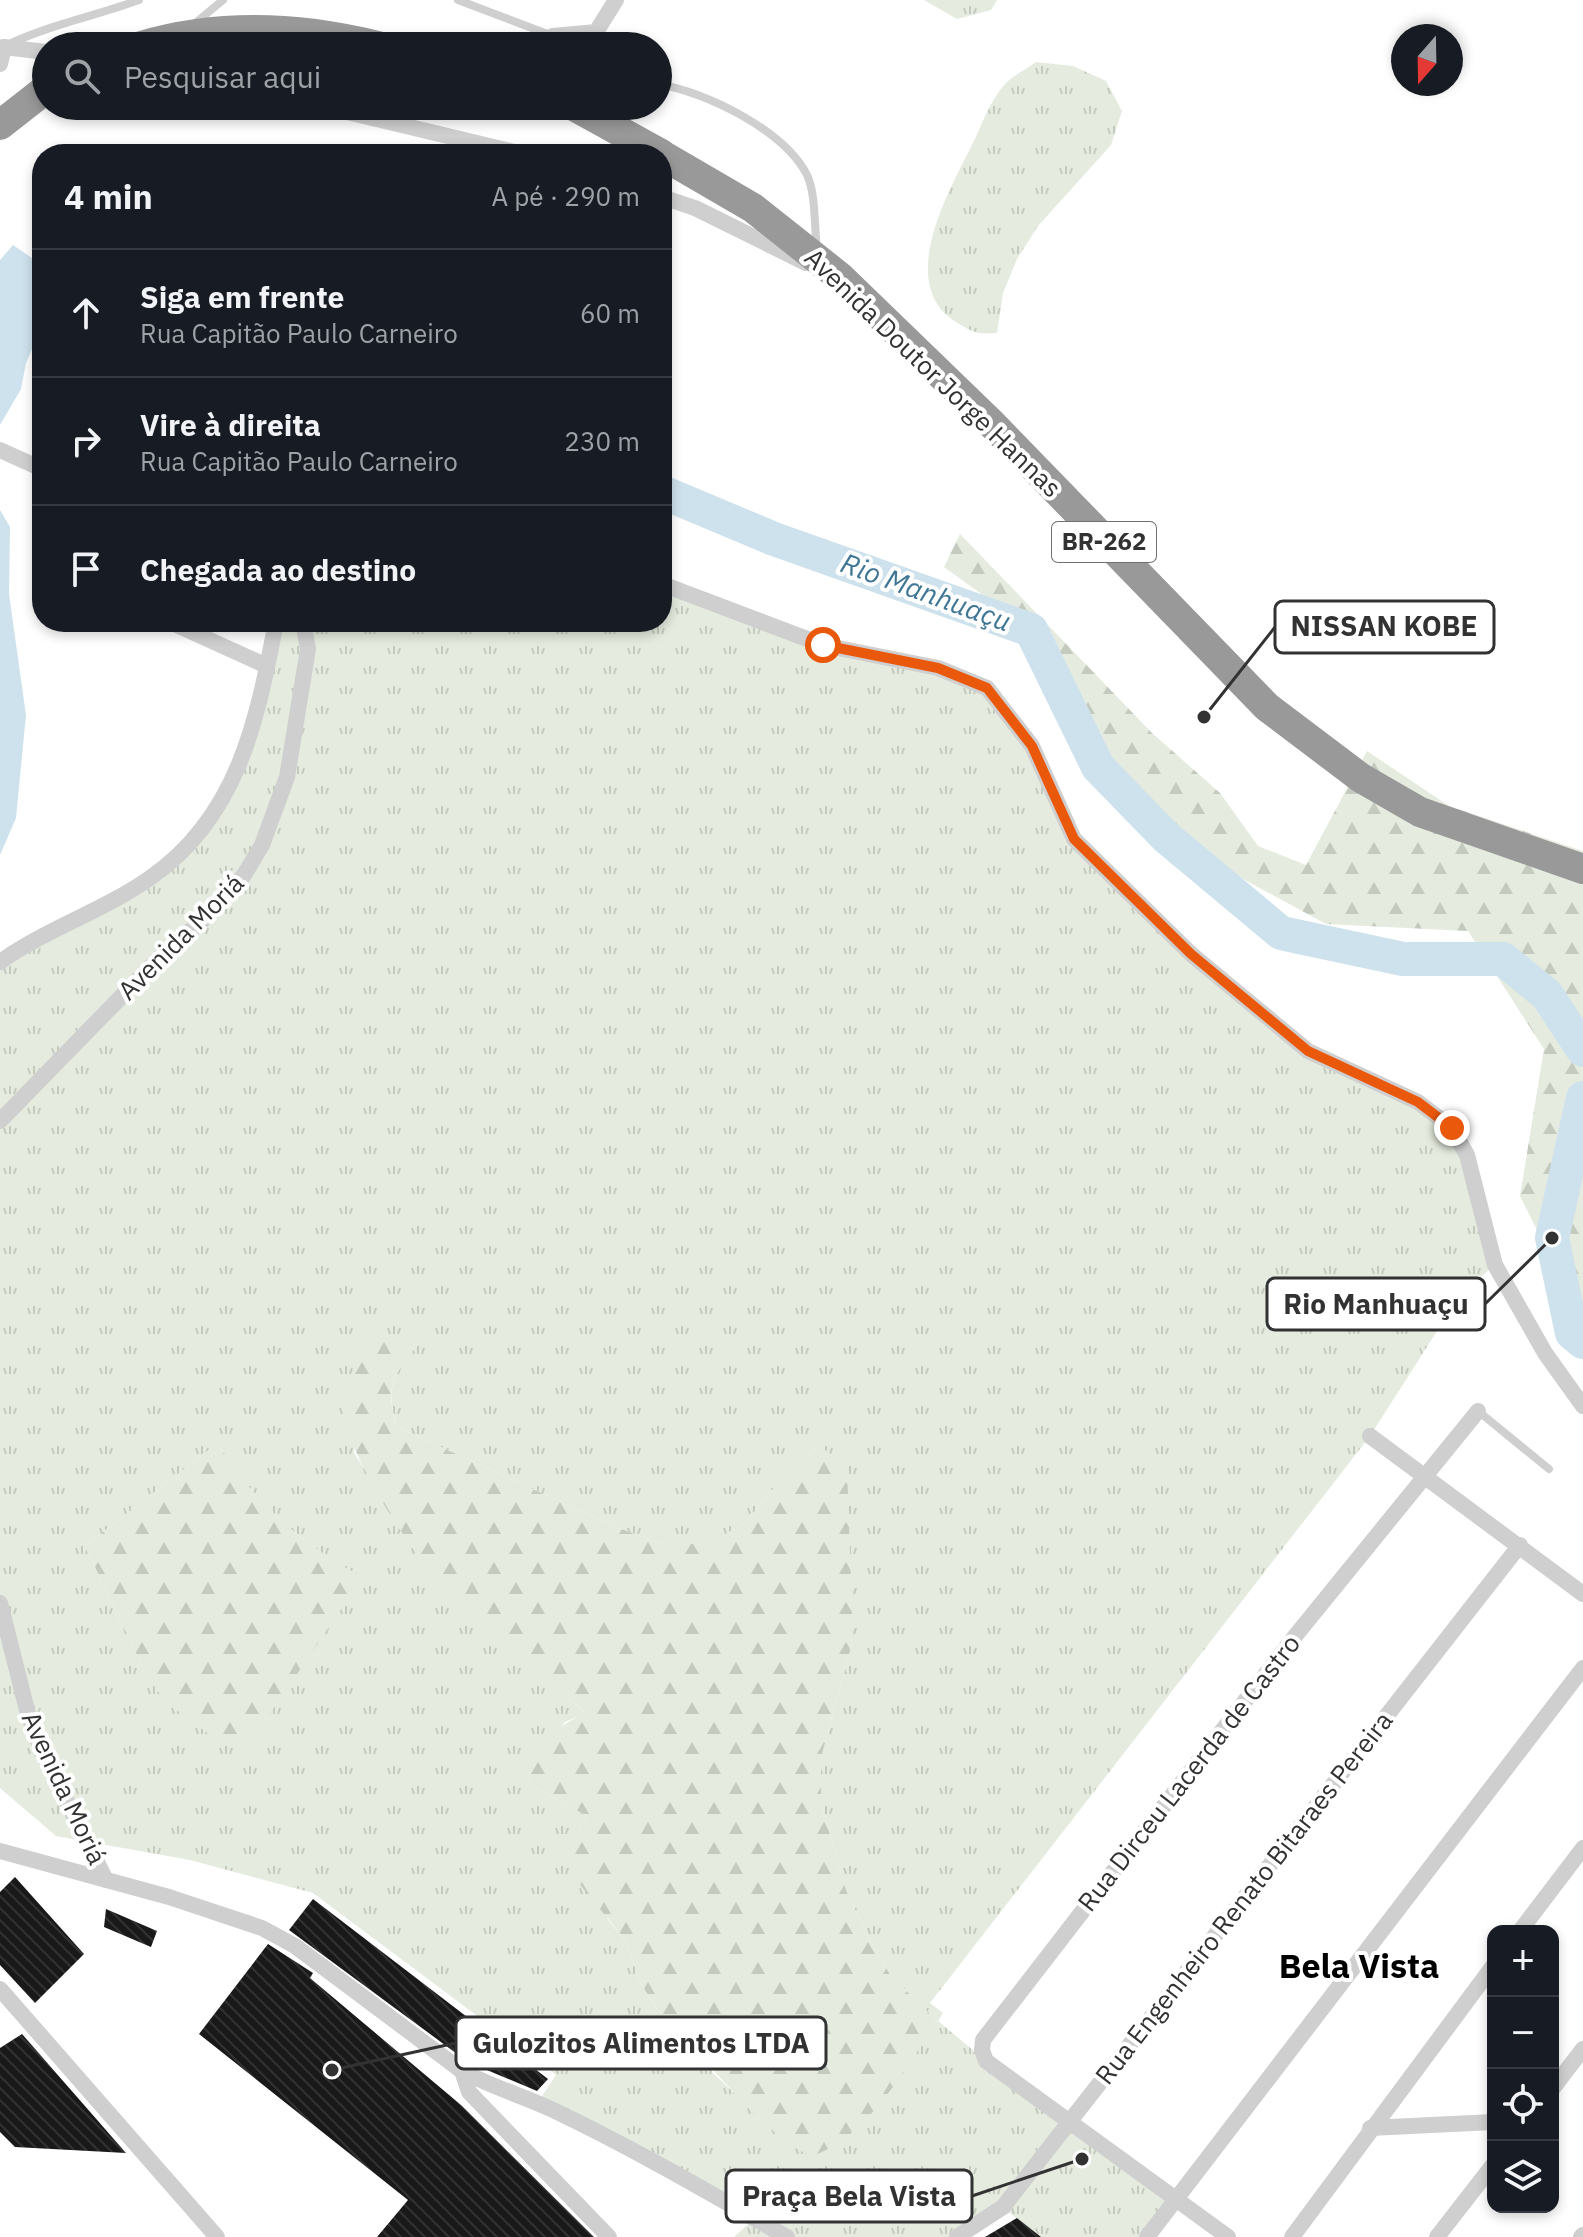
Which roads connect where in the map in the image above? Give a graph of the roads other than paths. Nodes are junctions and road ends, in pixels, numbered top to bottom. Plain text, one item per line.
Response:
1 (139, 0) edge
2 (223, 0) edge
3 (458, 0) edge
4 (616, 0) edge
5 (34, 32) edge
6 (185, 32) edge
7 (535, 32) edge
8 (596, 32) edge
9 (32, 33) edge
10 (1, 47) edge
11 (32, 50) edge
12 (0, 64) edge
13 (672, 87) edge
14 (32, 100) edge
15 (381, 120) edge
16 (606, 120) edge
17 (0, 125) edge
18 (481, 144) edge
19 (645, 144) edge
20 (672, 160) edge
21 (672, 200) edge
22 (818, 257) junction
23 (840, 277) junction
24 (0, 450) edge
25 (32, 464) edge
26 (672, 588) edge
27 (192, 632) edge
28 (274, 632) edge
29 (305, 632) edge
30 (267, 666) junction
31 (1583, 869) edge
32 (0, 962) edge
33 (0, 1121) edge
34 (1583, 1406) edge
35 (1478, 1411) joint
36 (1370, 1436) dead end
37 (1549, 1469) dead end
38 (1424, 1474) junction
39 (1520, 1545) junction
40 (1583, 1594) edge
41 (0, 1603) edge
42 (1583, 1668) edge
43 (1583, 1848) edge
44 (0, 1851) edge
45 (106, 1880) junction
46 (1525, 1925) edge
47 (1487, 1974) edge
48 (0, 1989) edge
49 (1583, 2049) edge
50 (462, 2071) junction
51 (1559, 2080) edge
52 (1071, 2120) junction
53 (1487, 2122) edge
54 (1370, 2128) junction
55 (1487, 2173) edge
56 (1177, 2198) junction
57 (217, 2237) edge
58 (609, 2237) edge
59 (787, 2237) edge
60 (957, 2237) edge
61 (1147, 2237) edge
62 (1228, 2237) edge
63 (1292, 2237) edge
64 (1437, 2237) edge

1 - 5 lane
2 - 6 lane
3 - 7 lane
4 - 8 street
9 - 10 lane
10 - 11 street
10 - 12 street
13 - 22 lane
14 - 17 highway
15 - 18 street
16 - 19 highway, Avenida Doutor Jorge Hannas / BR-262
20 - 22 highway, Avenida Doutor Jorge Hannas / BR-262
21 - 23 street
22 - 23 highway, Avenida Doutor Jorge Hannas / BR-262
23 - 31 highway, Avenida Doutor Jorge Hannas / BR-262
24 - 25 street
26 - 34 street
27 - 30 street
28 - 30 street
29 - 33 street, Avenida Moriá
30 - 32 street
35 - 37 lane
35 - 38 street, Rua Dirceu Lacerda de Castro
36 - 38 street
38 - 39 street
38 - 52 street, Rua Dirceu Lacerda de Castro
39 - 40 street
39 - 52 street, Rua Engenheiro Renato Bitaraes Pereira
41 - 45 street, Avenida Moriá
42 - 56 street
43 - 46 street
44 - 45 street
45 - 50 street
47 - 54 street
48 - 57 street
49 - 51 street
50 - 58 street
50 - 59 street
52 - 56 street, Rua Dirceu Lacerda de Castro
52 - 60 street, Rua Engenheiro Renato Bitaraes Pereira
53 - 54 street
54 - 63 street
55 - 64 street
56 - 61 street
56 - 62 street, Rua Dirceu Lacerda de Castro

